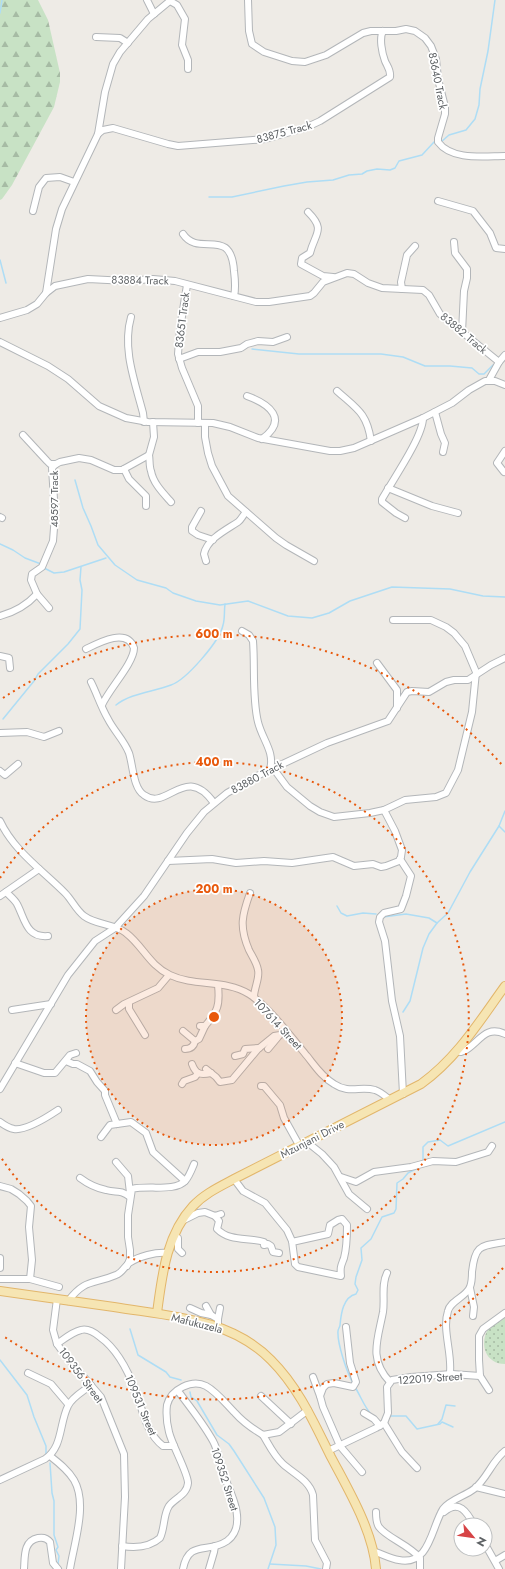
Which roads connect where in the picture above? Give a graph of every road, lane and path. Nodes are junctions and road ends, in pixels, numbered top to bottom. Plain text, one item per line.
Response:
1 (147, 0) edge
2 (170, 0) edge
3 (248, 0) edge
4 (154, 14) junction
5 (383, 31) junction
6 (96, 37) dead end
7 (128, 43) junction
8 (188, 69) dead end
9 (98, 134) junction
10 (505, 156) edge
11 (74, 182) junction
12 (438, 201) dead end
13 (33, 211) dead end
14 (308, 212) dead end
15 (183, 234) dead end
16 (454, 242) dead end
17 (415, 246) dead end
18 (505, 249) edge
19 (333, 278) junction
20 (187, 285) junction
21 (402, 289) junction
22 (46, 292) junction
23 (234, 296) junction
24 (131, 317) dead end
25 (0, 318) edge
26 (462, 332) junction
27 (288, 337) dead end
28 (0, 342) edge
29 (505, 355) edge
30 (179, 359) junction
31 (499, 362) junction
32 (489, 380) junction
33 (505, 384) edge
34 (337, 391) dead end
35 (247, 396) dead end
36 (436, 412) junction
37 (423, 418) junction
38 (144, 422) junction
39 (153, 422) junction
40 (201, 423) junction
41 (23, 435) dead end
42 (262, 439) junction
43 (371, 441) junction
44 (505, 451) edge
45 (443, 452) dead end
46 (149, 455) junction
47 (56, 464) junction
48 (124, 470) junction
49 (504, 472) edge
50 (388, 488) junction
51 (171, 502) dead end
52 (146, 506) dead end
53 (201, 511) dead end
54 (246, 512) junction
55 (458, 514) dead end
56 (405, 518) dead end
57 (213, 540) junction
58 (206, 561) dead end
59 (314, 561) dead end
60 (37, 594) junction
61 (49, 608) dead end
62 (0, 616) edge
63 (393, 620) dead end
64 (242, 631) dead end
65 (86, 649) dead end
66 (0, 656) edge
67 (505, 658) edge
68 (377, 663) dead end
69 (10, 668) dead end
70 (476, 675) junction
71 (91, 682) dead end
72 (102, 705) junction
73 (397, 708) junction
74 (59, 731) dead end
75 (0, 733) edge
76 (18, 764) dead end
77 (271, 769) junction
78 (0, 771) edge
79 (214, 803) junction
80 (384, 810) junction
81 (0, 821) edge
82 (400, 859) junction
83 (168, 861) junction
84 (39, 869) junction
85 (6, 892) junction
86 (250, 892) dead end
87 (0, 896) edge
88 (115, 928) junction
89 (48, 936) dead end
90 (169, 975) junction
91 (218, 985) junction
92 (505, 986) edge
93 (254, 997) junction
94 (129, 1002) junction
95 (50, 1004) junction
96 (12, 1010) dead end
97 (116, 1010) dead end
98 (284, 1030) junction
99 (183, 1031) dead end
100 (505, 1034) edge
101 (145, 1035) dead end
102 (280, 1035) junction
103 (195, 1041) junction
104 (259, 1048) junction
105 (185, 1049) dead end
106 (268, 1049) dead end
107 (457, 1051) junction
108 (76, 1053) dead end
109 (236, 1056) dead end
110 (66, 1061) junction
111 (15, 1063) junction
112 (192, 1064) dead end
113 (206, 1069) dead end
114 (198, 1073) junction
115 (211, 1073) junction
116 (182, 1084) dead end
117 (261, 1086) dead end
118 (1, 1089) edge
119 (403, 1094) junction
120 (390, 1100) junction
121 (58, 1110) dead end
122 (0, 1122) edge
123 (117, 1124) junction
124 (101, 1137) dead end
125 (303, 1143) junction
126 (492, 1146) dead end
127 (116, 1162) dead end
128 (194, 1164) dead end
129 (341, 1177) junction
130 (80, 1178) dead end
131 (234, 1179) junction
132 (185, 1181) junction
133 (0, 1186) edge
134 (130, 1197) junction
135 (367, 1209) dead end
136 (182, 1221) junction
137 (174, 1236) junction
138 (292, 1242) junction
139 (505, 1242) edge
140 (167, 1253) junction
141 (182, 1253) dead end
142 (279, 1253) dead end
143 (0, 1258) edge
144 (127, 1266) junction
145 (0, 1268) edge
146 (387, 1273) dead end
147 (0, 1279) edge
148 (30, 1279) junction
149 (59, 1287) dead end
150 (470, 1288) junction
151 (0, 1291) edge
152 (57, 1299) junction
153 (68, 1301) junction
154 (206, 1306) dead end
155 (190, 1308) dead end
156 (220, 1308) dead end
157 (505, 1313) edge
158 (157, 1314) junction
159 (211, 1315) junction
160 (473, 1316) dead end
161 (218, 1323) junction
162 (346, 1327) dead end
163 (57, 1344) junction
164 (28, 1373) dead end
165 (452, 1374) junction
166 (480, 1376) junction
167 (313, 1377) dead end
168 (390, 1382) junction
169 (91, 1385) junction
170 (489, 1390) dead end
171 (178, 1391) junction
172 (261, 1396) dead end
173 (320, 1396) junction
174 (68, 1404) junction
175 (308, 1410) junction
176 (364, 1413) dead end
177 (291, 1424) junction
178 (382, 1425) junction
179 (264, 1435) junction
180 (174, 1446) junction
181 (340, 1446) junction
182 (328, 1451) junction
183 (505, 1451) edge
184 (50, 1456) junction
185 (417, 1468) dead end
186 (362, 1472) dead end
187 (0, 1480) edge
188 (476, 1487) junction
189 (505, 1494) edge
190 (376, 1512) dead end
191 (440, 1516) junction
192 (470, 1517) edge
193 (122, 1546) junction
194 (215, 1546) junction
195 (373, 1551) junction
196 (505, 1555) edge
197 (419, 1557) junction
198 (492, 1557) edge
199 (494, 1561) junction
200 (24, 1569) edge
201 (58, 1569) edge
202 (70, 1569) edge
203 (121, 1569) edge
204 (183, 1569) edge
205 (209, 1569) edge
206 (326, 1569) edge
207 (376, 1569) edge
208 (420, 1569) edge
209 (499, 1569) edge

1 - 4 street
2 - 4 street
2 - 8 street
3 - 5 street, 83640 Track
4 - 7 street
5 - 9 street, 83875 Track
5 - 10 street, 83640 Track
6 - 7 street
7 - 9 street
9 - 11 street
11 - 13 street
11 - 22 street
12 - 18 street
14 - 19 street
15 - 23 street
16 - 26 street
17 - 21 street
19 - 21 street, 83882 Track
19 - 23 street, 83882 Track
20 - 22 street, 83884 Track
20 - 23 street, 83884 Track
20 - 30 street, 83651 Track
21 - 26 street, 83882 Track
22 - 25 street
24 - 38 street
26 - 31 street, 83882 Track
27 - 30 street
28 - 38 street
29 - 31 street
30 - 40 street, 83651 Track
31 - 32 street
32 - 33 street
32 - 36 street
34 - 43 street
35 - 42 street
36 - 37 street
36 - 45 street
37 - 43 street
37 - 50 street
38 - 39 street
39 - 40 street
39 - 46 street
40 - 42 street
40 - 54 street, 83651 Track
41 - 47 street
42 - 43 street
44 - 49 street
46 - 48 street
46 - 51 street
47 - 48 street, 48597 Track
47 - 60 street, 48597 Track
48 - 52 street
50 - 55 street
50 - 56 street
53 - 57 street
54 - 57 street
54 - 59 street, 83651 Track
57 - 58 street
60 - 61 street, 48597 Track
60 - 62 street
63 - 70 street
64 - 77 street
65 - 72 street
66 - 69 street
67 - 70 street
68 - 73 street
70 - 73 street, 83880 Track
70 - 80 street
71 - 72 street
72 - 79 street
73 - 77 street, 83880 Track
74 - 75 street
76 - 78 street
77 - 79 street, 83880 Track
77 - 80 street
79 - 83 street, 83880 Track
80 - 82 street
81 - 84 street, 107614 Street
82 - 83 street
82 - 119 street
83 - 88 street, 83880 Track
84 - 85 street
84 - 88 street, 107614 Street
85 - 87 street
85 - 89 street
86 - 93 street
88 - 90 street, 107614 Street
88 - 95 street, 83880 Track
90 - 91 street, 107614 Street
90 - 94 street
91 - 93 street, 107614 Street
91 - 103 street
92 - 107 main road, Mzunjani Drive
93 - 98 street, 107614 Street
94 - 97 street
94 - 101 street
95 - 96 street
95 - 111 street, 83880 Track
98 - 102 street
98 - 120 street, 107614 Street
99 - 103 street
100 - 107 street
102 - 104 street
102 - 106 street
103 - 105 street
104 - 109 street
104 - 115 street
107 - 119 main road, Mzunjani Drive
108 - 110 street
110 - 111 street
110 - 123 street
111 - 118 street, 83880 Track
112 - 114 street
113 - 115 street
114 - 115 street
114 - 116 street
117 - 125 street
119 - 120 main road, Mzunjani Drive
120 - 125 main road, Mzunjani Drive
121 - 122 street
123 - 124 street
123 - 132 street
125 - 129 street
125 - 131 main road, Mzunjani Drive
126 - 129 street
127 - 134 street
128 - 132 street
129 - 135 street
130 - 134 street
131 - 136 main road, Mzunjani Drive
131 - 138 street
132 - 134 street
133 - 148 street
134 - 144 street
136 - 137 main road, Mzunjani Drive
136 - 142 street
137 - 140 main road, Mzunjani Drive
137 - 141 street
138 - 138 street
139 - 150 street
140 - 144 street
140 - 158 main road, Mzunjani Drive
143 - 145 street
144 - 153 street
146 - 168 street
147 - 148 street
148 - 149 street
150 - 160 street
150 - 165 street
151 - 152 main road, Mafukuzela
152 - 153 main road, Mafukuzela
152 - 163 street, 109356 Street
153 - 158 main road, Mafukuzela
154 - 159 street
155 - 159 street
156 - 161 street
157 - 166 street
158 - 161 main road, Mafukuzela
159 - 161 street
161 - 175 main road, Mafukuzela
162 - 173 street
163 - 169 street, 109356 Street
163 - 180 street, 109531 Street
164 - 174 street
165 - 166 street, 122019 Street
165 - 168 street, 122019 Street
166 - 170 street
167 - 173 street
168 - 178 street, 122019 Street
169 - 174 street
169 - 193 street, 109356 Street
171 - 179 street
171 - 180 street
171 - 194 street, 109352 Street
172 - 177 street
173 - 181 street
174 - 184 street
175 - 177 street
175 - 182 main road, Mafukuzela
176 - 178 street
177 - 179 street
178 - 181 street
178 - 185 street
179 - 206 street
180 - 193 street
181 - 182 street
181 - 186 street
182 - 195 main road, Mafukuzela
183 - 188 street
184 - 187 street
184 - 202 street
188 - 189 street
188 - 191 street
190 - 197 street
191 - 192 street
191 - 197 street
193 - 203 street, 109356 Street
194 - 204 street, 109352 Street
194 - 205 street
195 - 197 street
195 - 207 main road, Mafukuzela
196 - 199 street
197 - 208 street
198 - 199 street
199 - 209 street
200 - 201 street

